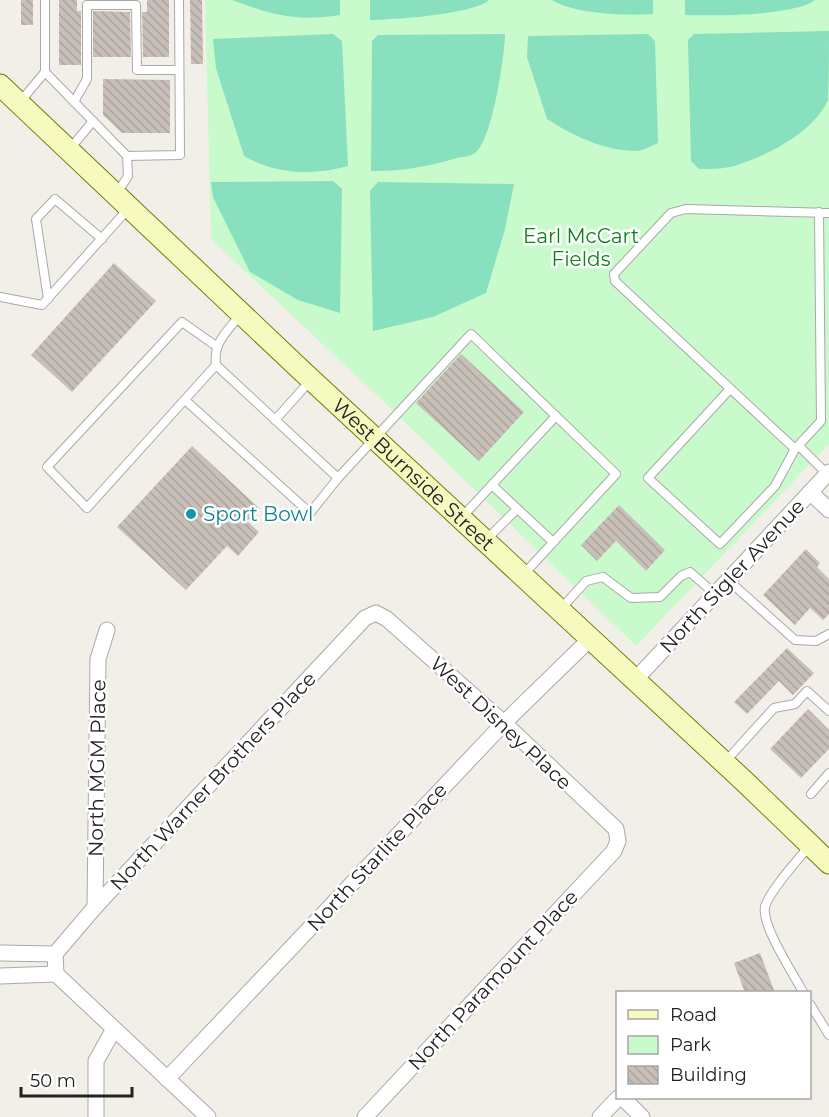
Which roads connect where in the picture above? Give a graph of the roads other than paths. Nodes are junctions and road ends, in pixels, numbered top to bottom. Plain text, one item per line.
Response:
1 (45, 0) edge
2 (179, 0) edge
3 (179, 70) junction
4 (45, 72) junction
5 (0, 85) edge
6 (74, 102) junction
7 (19, 103) junction
8 (93, 121) junction
9 (69, 150) junction
10 (127, 156) junction
11 (122, 201) junction
12 (819, 212) junction
13 (829, 213) edge
14 (102, 239) junction
15 (0, 297) edge
16 (48, 299) junction
17 (241, 314) junction
18 (216, 346) junction
19 (216, 365) junction
20 (311, 380) junction
21 (730, 389) junction
22 (185, 400) junction
23 (556, 416) junction
24 (275, 420) junction
25 (374, 438) junction
26 (797, 448) junction
27 (828, 473) edge
28 (338, 478) junction
29 (492, 485) junction
30 (810, 492) junction
31 (517, 509) junction
32 (829, 510) edge
33 (461, 519) junction
34 (485, 541) junction
35 (553, 542) junction
36 (522, 576) junction
37 (728, 580) junction
38 (715, 594) junction
39 (559, 610) junction
40 (376, 613) joint
41 (107, 630) dead end
42 (829, 634) edge
43 (591, 639) junction
44 (635, 680) junction
45 (829, 711) edge
46 (504, 723) junction
47 (724, 763) junction
48 (829, 773) edge
49 (811, 794) dead end
50 (618, 841) joint
51 (810, 845) junction
52 (829, 863) edge
53 (95, 907) junction
54 (0, 953) edge
55 (55, 954) junction
56 (56, 974) junction
57 (0, 976) edge
58 (802, 991) edge
59 (811, 1006) edge
60 (114, 1029) junction
61 (829, 1035) edge
62 (167, 1079) junction
63 (617, 1099) edge
64 (624, 1099) edge
65 (96, 1117) edge
66 (208, 1117) edge
67 (365, 1117) edge
68 (600, 1117) edge
69 (642, 1117) edge

1 - 4 lane
2 - 3 lane
3 - 6 lane
3 - 10 lane
4 - 6 lane
4 - 7 lane
5 - 7 main road, West Burnside Street
6 - 8 lane
7 - 9 main road, West Burnside Street
8 - 9 lane
8 - 10 lane
9 - 11 main road, West Burnside Street
10 - 11 lane
11 - 14 lane
11 - 17 main road, West Burnside Street
12 - 13 lane
12 - 21 lane
12 - 26 lane
14 - 16 lane
14 - 16 lane
15 - 16 lane
17 - 18 lane
17 - 20 main road, West Burnside Street
18 - 19 lane
18 - 22 lane
19 - 22 lane
19 - 24 lane
20 - 24 lane
20 - 25 main road, West Burnside Street
21 - 26 lane
21 - 26 lane
22 - 28 lane
23 - 25 lane
23 - 29 lane
23 - 35 lane
24 - 28 lane
25 - 28 lane
25 - 33 main road, West Burnside Street
26 - 27 lane
27 - 30 street, North Sigler Avenue
29 - 31 lane
29 - 33 lane
30 - 32 street
30 - 37 street, North Sigler Avenue
31 - 34 lane
31 - 35 lane
33 - 34 main road, West Burnside Street
34 - 36 main road, West Burnside Street
35 - 36 lane
36 - 39 main road, West Burnside Street
37 - 38 street, North Sigler Avenue
37 - 42 lane
38 - 39 lane
38 - 44 street, North Sigler Avenue
39 - 43 main road, West Burnside Street
40 - 46 street, West Disney Place
40 - 53 street, North Warner Brothers Place
41 - 53 street, North MGM Place
43 - 44 main road, West Burnside Street
43 - 46 street, North Starlite Place
44 - 47 main road, West Burnside Street
45 - 47 lane
46 - 50 street, West Disney Place
46 - 62 street, North Starlite Place
47 - 51 main road, West Burnside Street
48 - 49 lane
50 - 67 street, North Paramount Place
51 - 52 main road, West Burnside Street
51 - 58 lane
53 - 55 street, North Warner Brothers Place
54 - 55 street
55 - 56 street
56 - 57 street
56 - 60 street
59 - 61 lane
60 - 62 street
60 - 65 street
62 - 66 street
63 - 68 street
64 - 69 street

